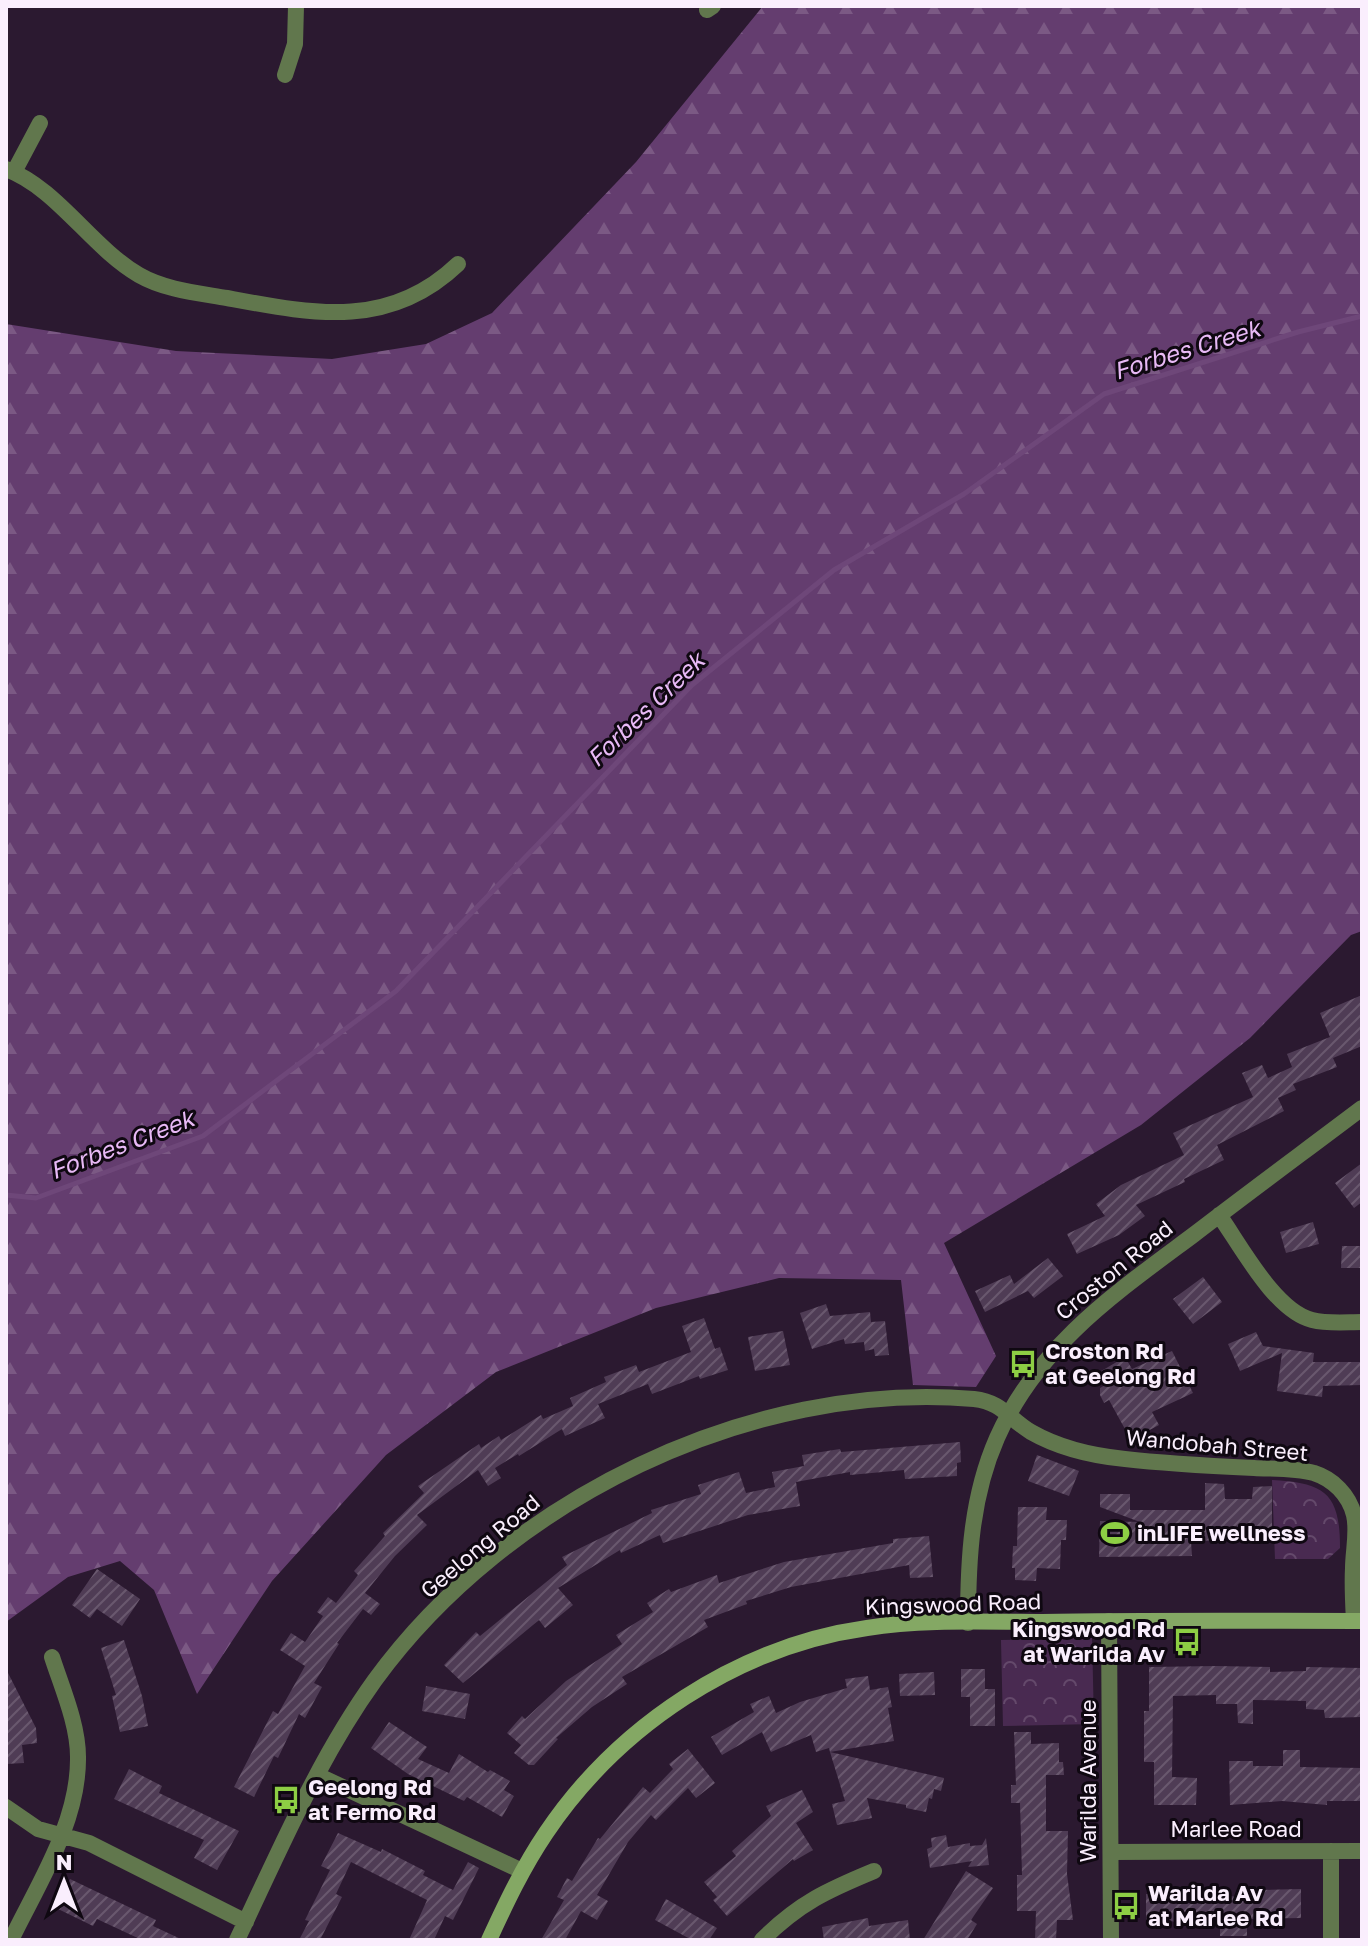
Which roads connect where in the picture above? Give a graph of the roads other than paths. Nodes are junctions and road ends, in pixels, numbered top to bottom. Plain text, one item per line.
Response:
1 (296, 6) edge
2 (285, 75) dead end
3 (40, 123) dead end
4 (10, 170) edge
5 (458, 264) dead end
6 (1362, 1108) edge
7 (1219, 1215) junction
8 (1362, 1322) edge
9 (1010, 1413) junction
10 (1109, 1621) junction
11 (1358, 1621) edge
12 (968, 1623) junction
13 (52, 1657) dead end
14 (317, 1775) junction
15 (6, 1807) edge
16 (60, 1836) junction
17 (1331, 1851) junction
18 (1362, 1851) edge
19 (1111, 1852) junction
20 (522, 1871) junction
21 (874, 1871) dead end
22 (246, 1922) junction
23 (11, 1940) edge
24 (237, 1940) edge
25 (489, 1940) edge
26 (762, 1940) edge
27 (1111, 1940) edge
28 (1331, 1940) edge

1 - 2 street
3 - 4 street
4 - 5 street
6 - 7 street, Croston Road
7 - 8 street
7 - 9 street, Croston Road
9 - 11 street, Wandobah Street
9 - 12 street, Croston Road
9 - 14 street, Geelong Road
10 - 11 street, Kingswood Road
10 - 12 street, Kingswood Road
10 - 19 street, Warilda Avenue
12 - 20 street, Kingswood Road
13 - 16 street
14 - 20 street
14 - 22 street, Geelong Road
15 - 16 street
16 - 22 street
16 - 23 street
17 - 18 street, Marlee Road
17 - 19 street, Marlee Road
17 - 28 street
19 - 27 street, Warilda Avenue
20 - 25 street, Kingswood Road
21 - 26 street
22 - 24 street, Geelong Road

